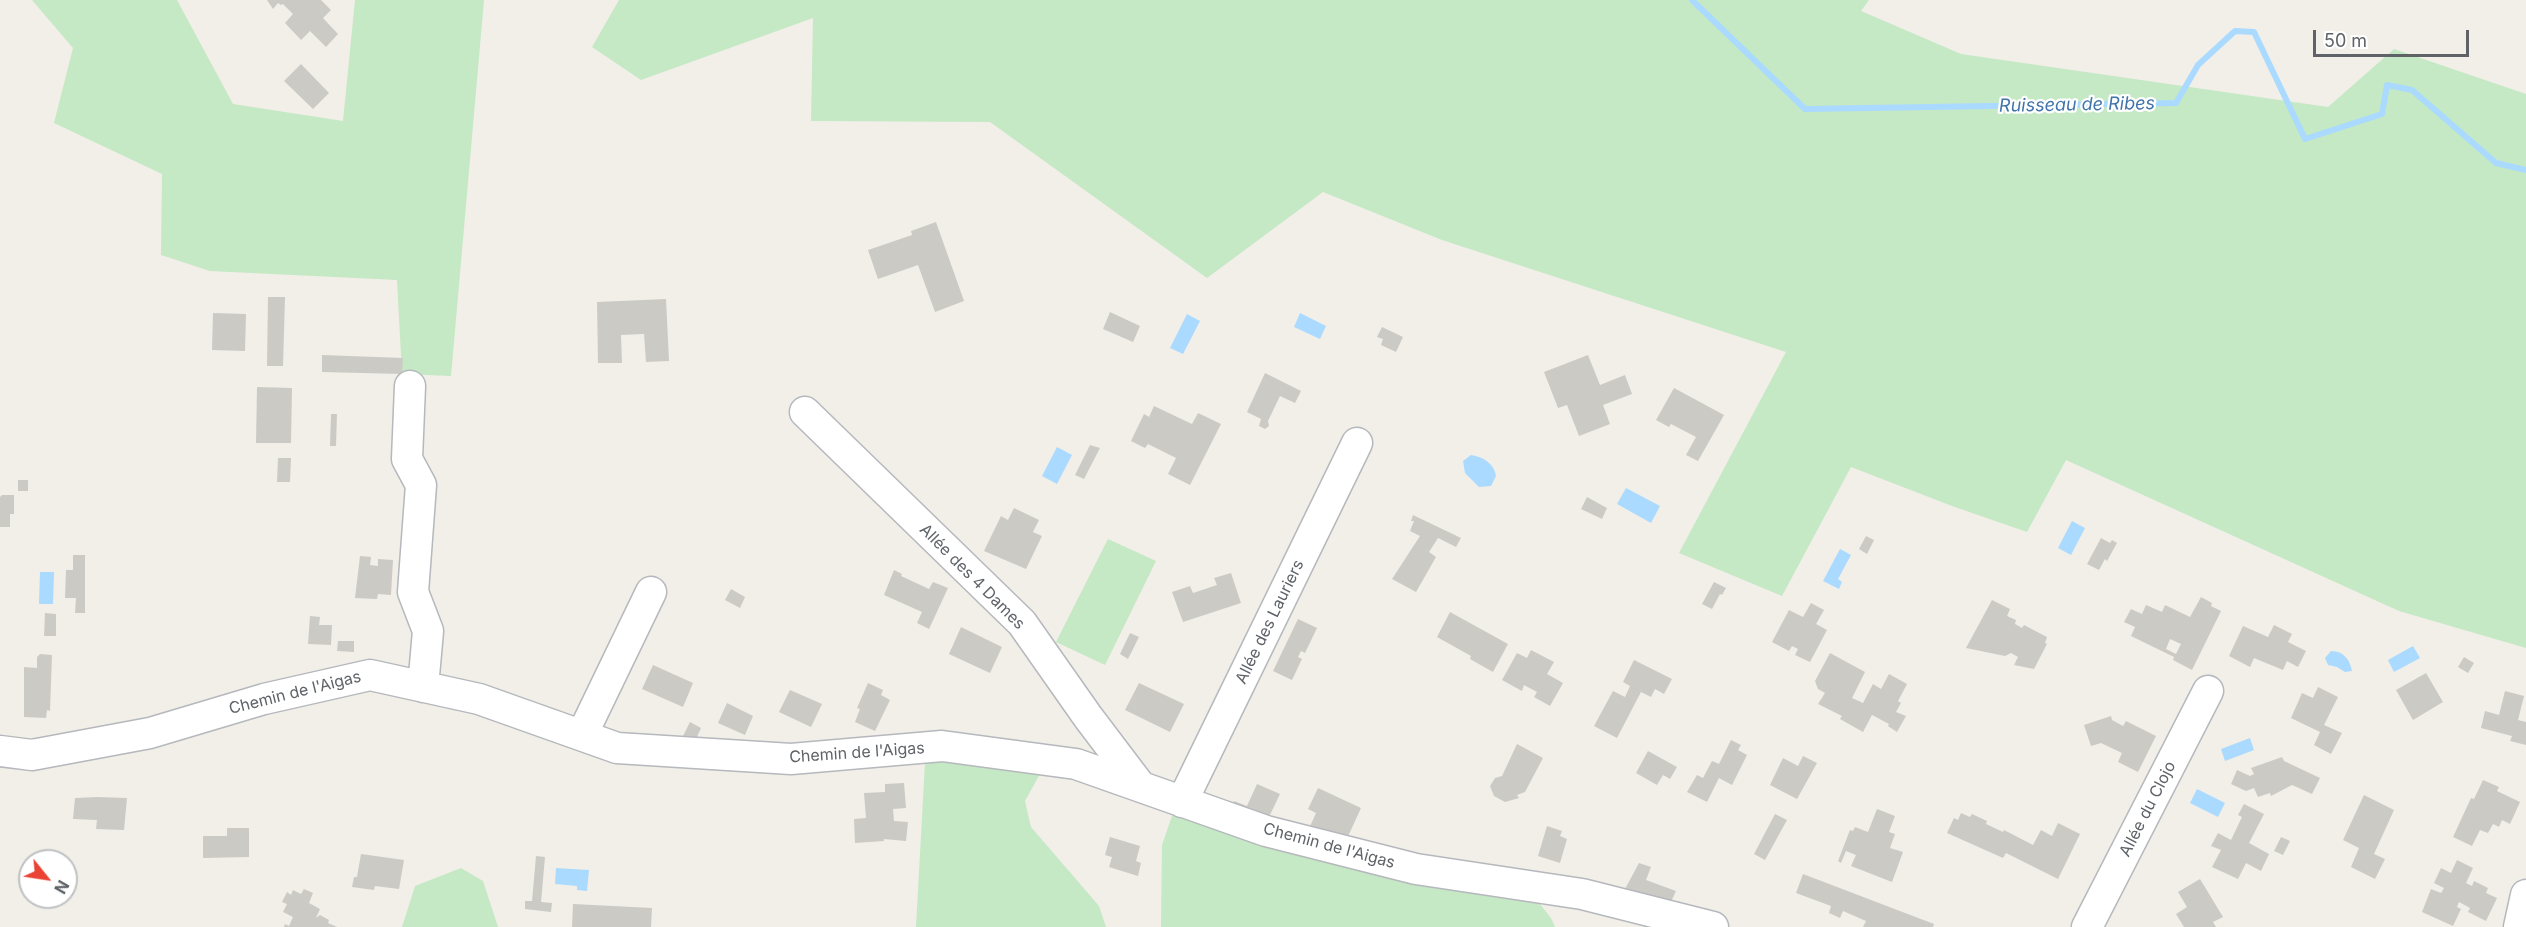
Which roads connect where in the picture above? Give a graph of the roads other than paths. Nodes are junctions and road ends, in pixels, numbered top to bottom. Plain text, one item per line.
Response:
1 (410, 386) dead end
2 (805, 412) dead end
3 (1357, 443) dead end
4 (651, 592) dead end
5 (423, 687) junction
6 (2208, 691) dead end
7 (582, 735) junction
8 (0, 751) edge
9 (32, 755) junction
10 (0, 767) edge
11 (1141, 787) junction
12 (1182, 802) junction
13 (2526, 896) edge
14 (1713, 927) edge
15 (2087, 927) edge
16 (2519, 927) edge

1 - 5 street
2 - 11 street, Allée des 4 Dames
3 - 12 street, Allée des Lauriers
4 - 7 street
5 - 7 street, Chemin de l'Aigas
5 - 9 street, Chemin de l'Aigas
6 - 15 street, Allée du Clojo
7 - 11 street, Chemin de l'Aigas
8 - 9 street, Chemin de l'Aigas
9 - 10 street
11 - 12 street, Chemin de l'Aigas
12 - 14 street, Chemin de l'Aigas
13 - 16 street

